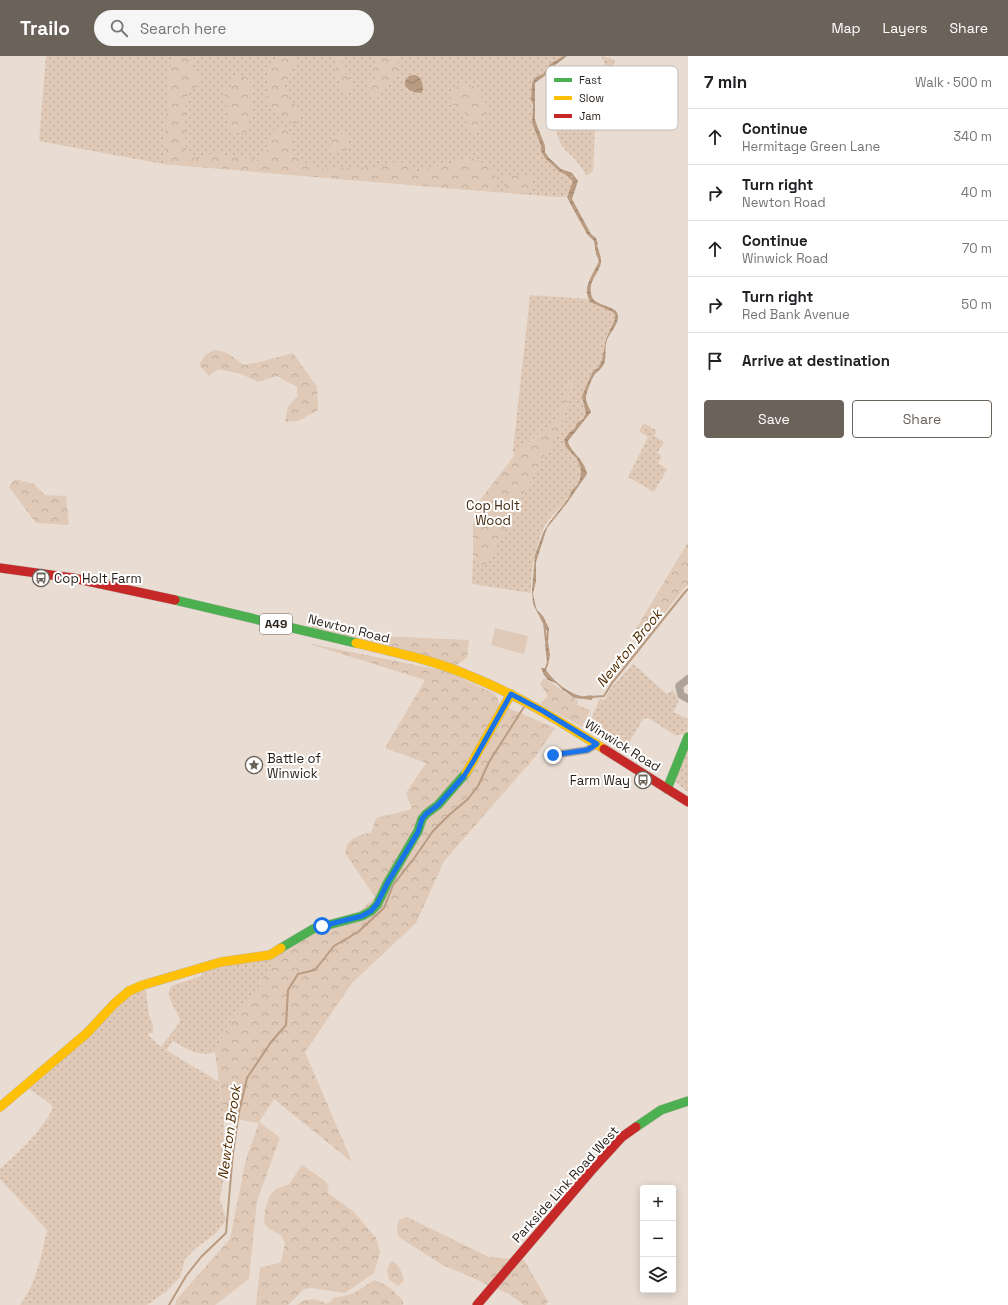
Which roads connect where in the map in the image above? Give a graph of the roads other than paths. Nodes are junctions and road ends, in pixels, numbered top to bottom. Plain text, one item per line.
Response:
1 (0, 568) edge
2 (688, 679) edge
3 (511, 694) junction
4 (688, 699) edge
5 (543, 711) joint
6 (688, 737) edge
7 (597, 744) junction
8 (553, 755) dead end
9 (667, 789) junction
10 (688, 802) edge
11 (688, 1101) edge
12 (0, 1107) edge
13 (477, 1305) edge

1 - 3 main road, Newton Road / A49
2 - 4 street
3 - 5 main road, Newton Road / A49
3 - 12 main road
5 - 7 main road, Winwick Road / A49
6 - 9 main road
7 - 8 street
7 - 9 main road, Winwick Road / A49
9 - 10 main road, Winwick Road / A49
11 - 13 main road, Parkside Link Road West

